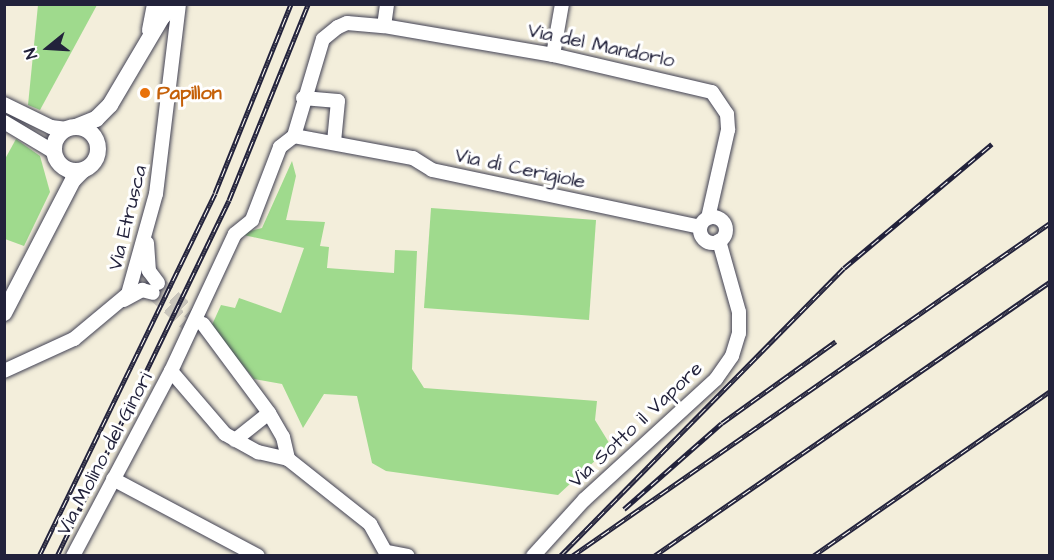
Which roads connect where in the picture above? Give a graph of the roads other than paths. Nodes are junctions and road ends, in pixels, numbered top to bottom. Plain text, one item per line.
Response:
1 (155, 4) edge
2 (387, 4) edge
3 (562, 4) edge
4 (173, 5) edge
5 (384, 26) junction
6 (146, 46) junction
7 (553, 55) junction
8 (303, 98) junction
9 (4, 104) edge
10 (110, 105) junction
11 (4, 122) edge
12 (72, 128) junction
13 (294, 136) junction
14 (334, 142) junction
15 (98, 152) junction
16 (56, 158) junction
17 (82, 171) junction
18 (53, 221) junction
19 (709, 221) junction
20 (148, 222) junction
21 (719, 242) junction
22 (4, 313) edge
23 (96, 321) junction
24 (200, 329) tunnel mouth
25 (4, 371) edge
26 (171, 371) junction
27 (269, 413) junction
28 (235, 440) junction
29 (288, 459) junction
30 (113, 479) junction
31 (389, 554) edge
32 (73, 555) edge
33 (258, 555) edge
34 (408, 555) edge
35 (532, 555) edge

1 - 6 main road
2 - 5 street
3 - 7 street
4 - 6 main road
4 - 20 street, Via Etrusca
5 - 7 street, Via del Mandorlo
5 - 8 street, Via del Mandorlo
6 - 10 main road
7 - 19 street, Via del Mandorlo
8 - 13 street
8 - 14 street
9 - 12 street
10 - 12 main road
10 - 15 main road
11 - 16 street
12 - 15 main road
12 - 16 main road
13 - 14 street, Via di Cerigiole
13 - 26 street
14 - 19 street, Via di Cerigiole
15 - 17 main road
16 - 17 main road
16 - 18 main road
17 - 18 main road
18 - 22 main road
19 - 21 street, Via Sotto il Vapore
19 - 21 street
20 - 23 street, Via Etrusca
20 - 23 street
21 - 35 street, Via Sotto il Vapore
23 - 25 street, Via Etrusca
24 - 27 street
26 - 28 street
26 - 30 street, Via Molino del Ginori
27 - 28 street
27 - 29 street
28 - 29 street
29 - 31 street
30 - 32 street, Via Molino del Ginori
30 - 33 street
31 - 34 street

